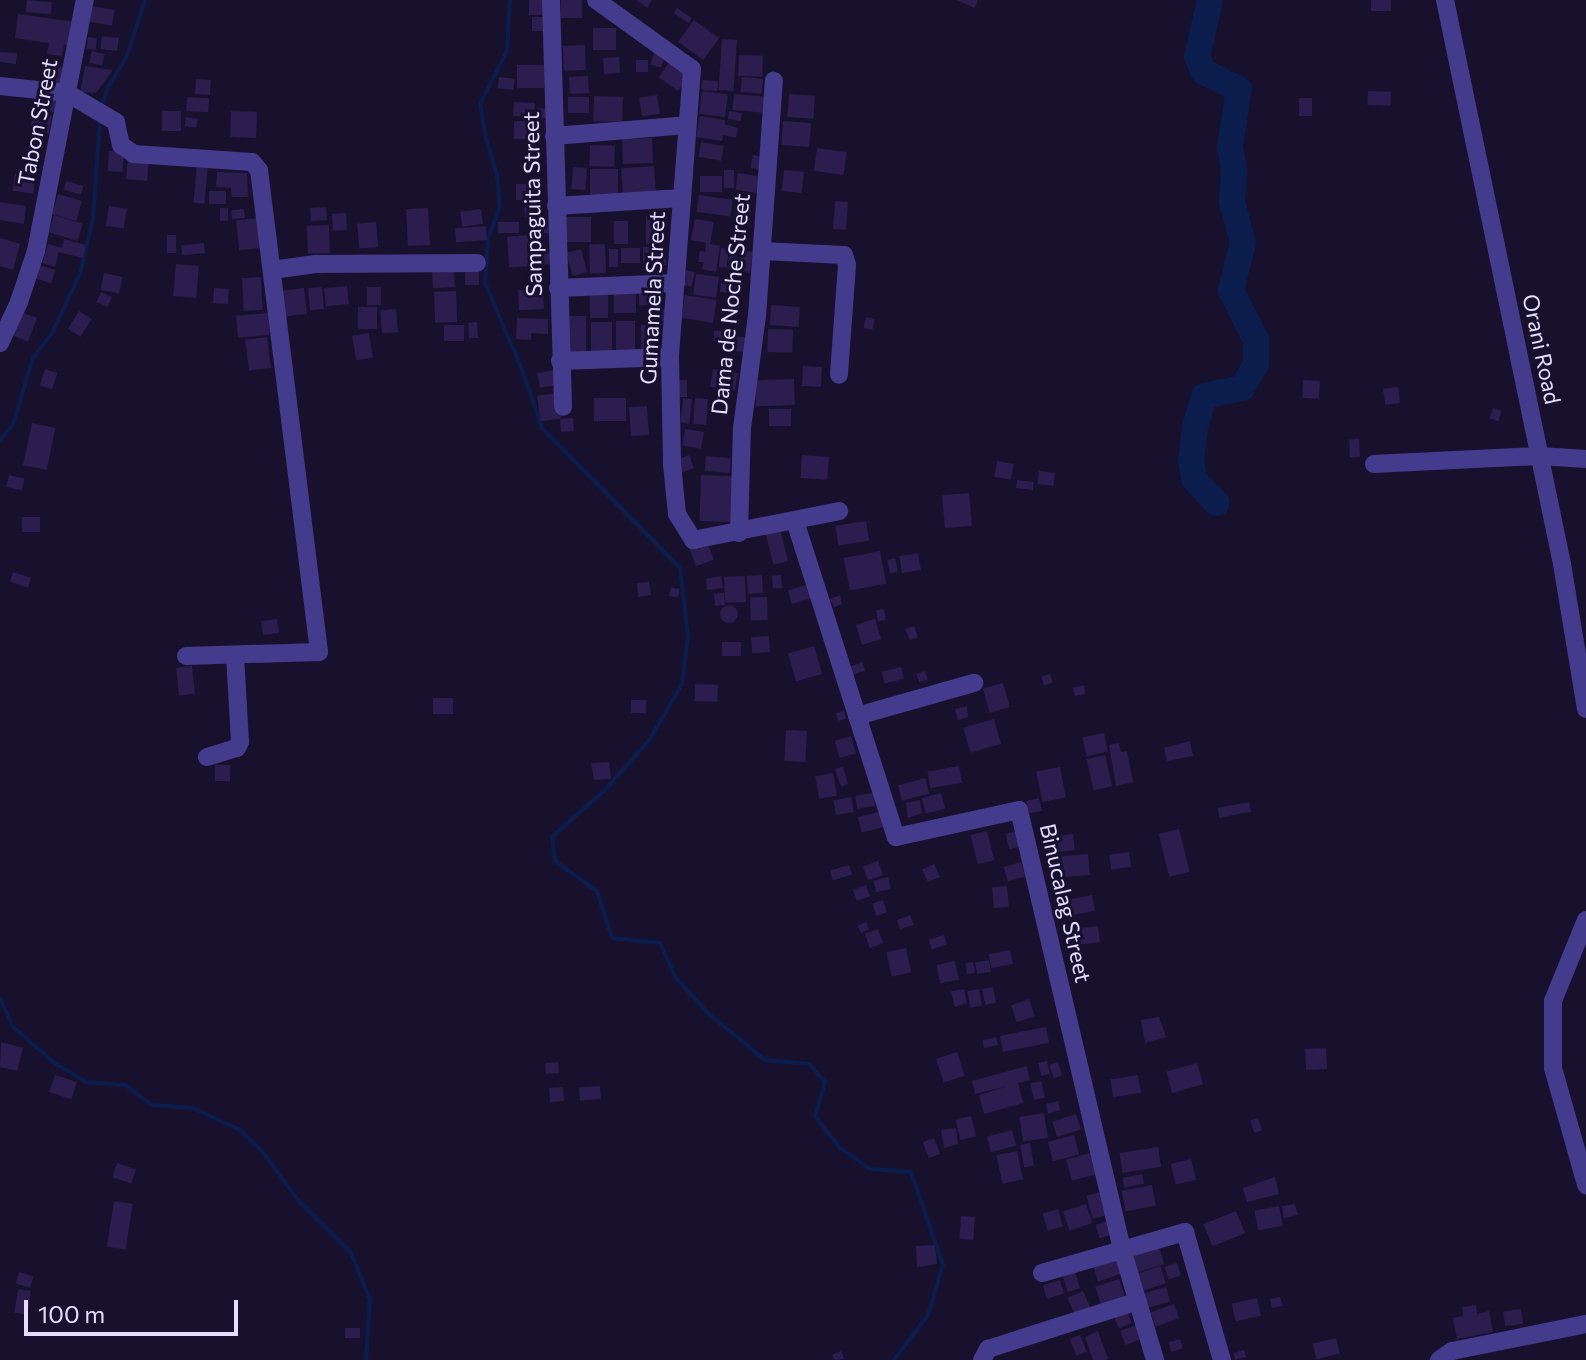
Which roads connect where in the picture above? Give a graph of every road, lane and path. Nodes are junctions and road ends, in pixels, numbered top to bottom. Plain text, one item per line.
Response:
1 (85, 0) edge
2 (551, 0) edge
3 (596, 0) edge
4 (1445, 0) edge
5 (774, 81) dead end
6 (0, 86) edge
7 (67, 93) junction
8 (687, 125) junction
9 (554, 136) junction
10 (682, 198) junction
11 (556, 206) junction
12 (762, 251) junction
13 (477, 263) dead end
14 (272, 270) junction
15 (676, 283) junction
16 (558, 288) junction
17 (0, 343) edge
18 (670, 357) junction
19 (560, 361) junction
20 (839, 375) dead end
21 (563, 407) dead end
22 (1540, 456) junction
23 (1586, 459) edge
24 (1374, 464) dead end
25 (839, 511) dead end
26 (795, 521) junction
27 (739, 533) junction
28 (235, 655) junction
29 (186, 656) dead end
30 (974, 683) dead end
31 (1586, 709) edge
32 (857, 716) junction
33 (207, 757) dead end
34 (1586, 920) edge
35 (1586, 1185) edge
36 (1122, 1249) junction
37 (1042, 1273) dead end
38 (1138, 1301) junction
39 (1586, 1324) edge
40 (1150, 1359) edge
41 (982, 1360) edge
42 (1222, 1360) edge
43 (1439, 1360) edge

1 - 7 street, Tabon Street
2 - 9 street, Sampaguita Street
3 - 8 street, Gumamela Street
4 - 22 street, Orani Road
5 - 12 street, Dama de Noche Street
6 - 7 street
7 - 14 street
7 - 17 street, Tabon Street
8 - 9 street
8 - 10 street, Gumamela Street
9 - 11 street, Sampaguita Street
10 - 11 street
10 - 15 street, Gumamela Street
11 - 16 street, Sampaguita Street
12 - 20 street
12 - 27 street, Dama de Noche Street
13 - 14 street
14 - 28 street
15 - 16 street
15 - 18 street, Gumamela Street
16 - 19 street, Sampaguita Street
18 - 19 street
18 - 27 street, Gumamela Street
19 - 21 street, Sampaguita Street
22 - 23 street
22 - 24 street
22 - 31 street, Orani Road
25 - 26 street, Gumamela Street
26 - 27 street, Gumamela Street
26 - 32 street, Binucalag Street
28 - 29 street
28 - 33 street
30 - 32 street
32 - 36 street, Binucalag Street
34 - 35 street
36 - 37 street
36 - 38 street, Binucalag Street
36 - 42 street
38 - 40 street, Binucalag Street
38 - 41 street
39 - 43 street

